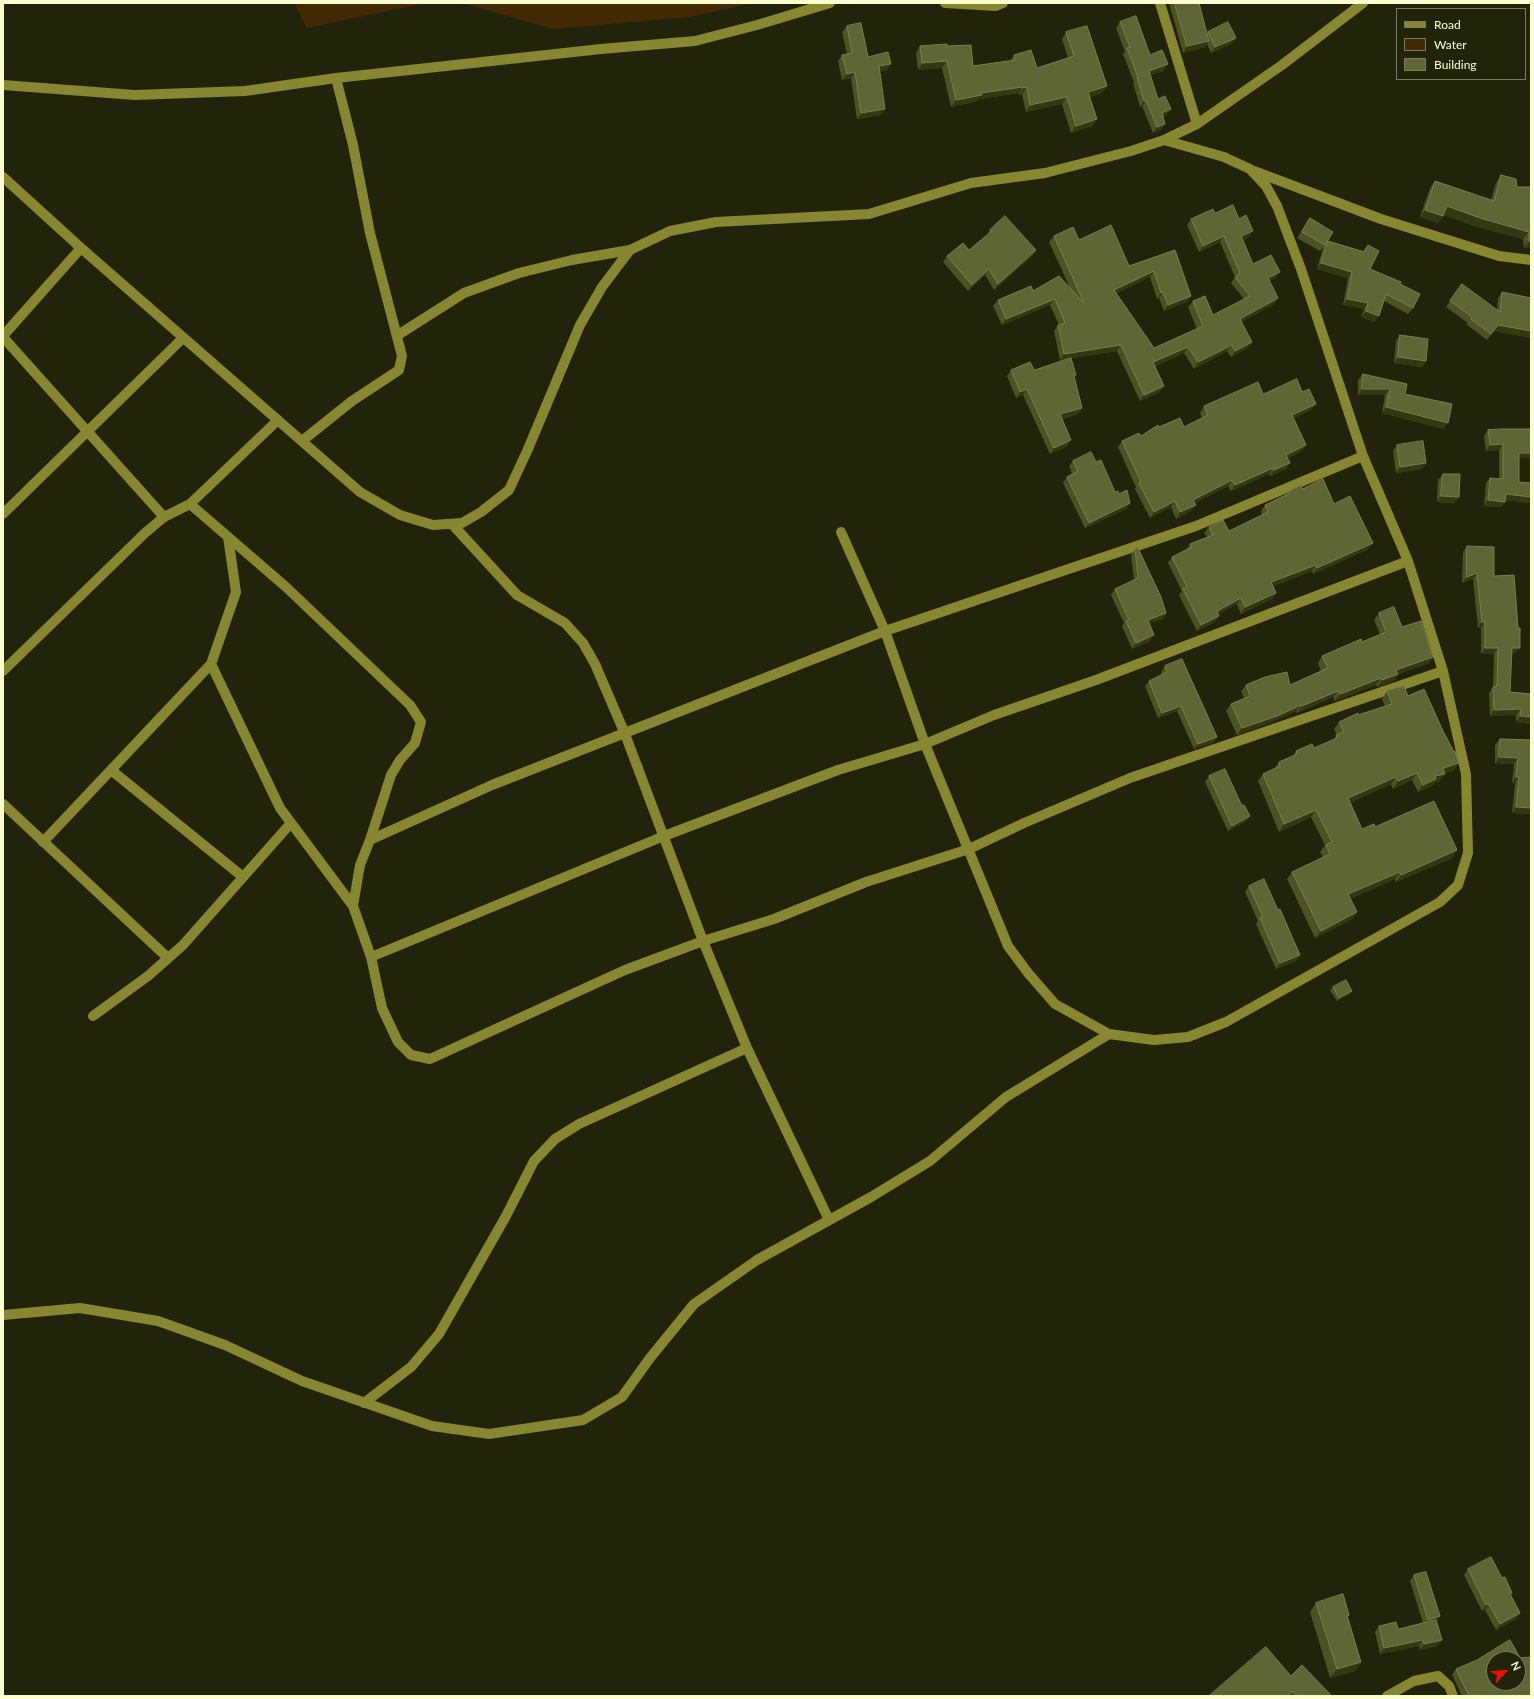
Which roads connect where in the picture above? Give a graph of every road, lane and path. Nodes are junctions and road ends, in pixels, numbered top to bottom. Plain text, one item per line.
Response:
1 (830, 3) edge
2 (946, 3) edge
3 (1003, 3) edge
4 (1160, 3) edge
5 (1363, 3) edge
6 (336, 78) junction
7 (3, 85) edge
8 (1197, 124) junction
9 (1164, 140) junction
10 (1250, 169) junction
11 (3, 177) edge
12 (81, 248) junction
13 (630, 250) junction
14 (1531, 260) edge
15 (398, 335) junction
16 (3, 337) edge
17 (183, 338) junction
18 (278, 420) junction
19 (88, 432) junction
20 (302, 441) junction
21 (1362, 456) junction
22 (190, 504) junction
23 (3, 514) edge
24 (164, 517) junction
25 (452, 524) junction
26 (841, 532) dead end
27 (228, 537) junction
28 (1408, 561) junction
29 (885, 632) junction
30 (212, 664) junction
31 (3, 671) edge
32 (1443, 671) junction
33 (626, 734) junction
34 (925, 744) junction
35 (111, 770) junction
36 (3, 804) edge
37 (291, 823) junction
38 (664, 836) junction
39 (370, 840) junction
40 (43, 842) junction
41 (969, 849) junction
42 (243, 877) junction
43 (353, 906) junction
44 (703, 941) junction
45 (371, 957) junction
46 (168, 958) junction
47 (93, 1016) dead end
48 (1109, 1034) junction
49 (747, 1048) junction
50 (829, 1220) junction
51 (3, 1315) edge
52 (364, 1404) junction
53 (1387, 1696) edge
54 (1454, 1696) edge

1 - 6 street
2 - 3 street
4 - 8 street
5 - 8 street
6 - 7 street
6 - 15 street
8 - 9 street
9 - 10 street
9 - 13 street
10 - 14 street
10 - 21 street
11 - 12 street
12 - 16 street
12 - 17 street
13 - 15 street
13 - 25 street
15 - 20 street
16 - 19 street
17 - 18 street
17 - 19 street
18 - 20 street
18 - 22 street
19 - 23 street
19 - 24 street
20 - 25 street
21 - 28 street
21 - 29 street
22 - 24 street
22 - 27 street
24 - 31 street
25 - 33 street
26 - 29 street
27 - 30 street
27 - 39 street
28 - 32 street
28 - 34 street
29 - 33 street
29 - 34 street
30 - 35 street
30 - 37 street
32 - 41 street
32 - 48 street
33 - 38 street
33 - 39 street
34 - 38 street
34 - 41 street
35 - 40 street
35 - 42 street
36 - 40 street
37 - 42 street
37 - 43 street
38 - 44 street
38 - 45 street
39 - 43 street
40 - 46 street
41 - 44 street
41 - 48 street
42 - 46 street
43 - 45 street
44 - 45 street
44 - 49 street
46 - 47 street
48 - 50 street
49 - 50 street
49 - 52 street
50 - 52 street
51 - 52 street
53 - 54 street

